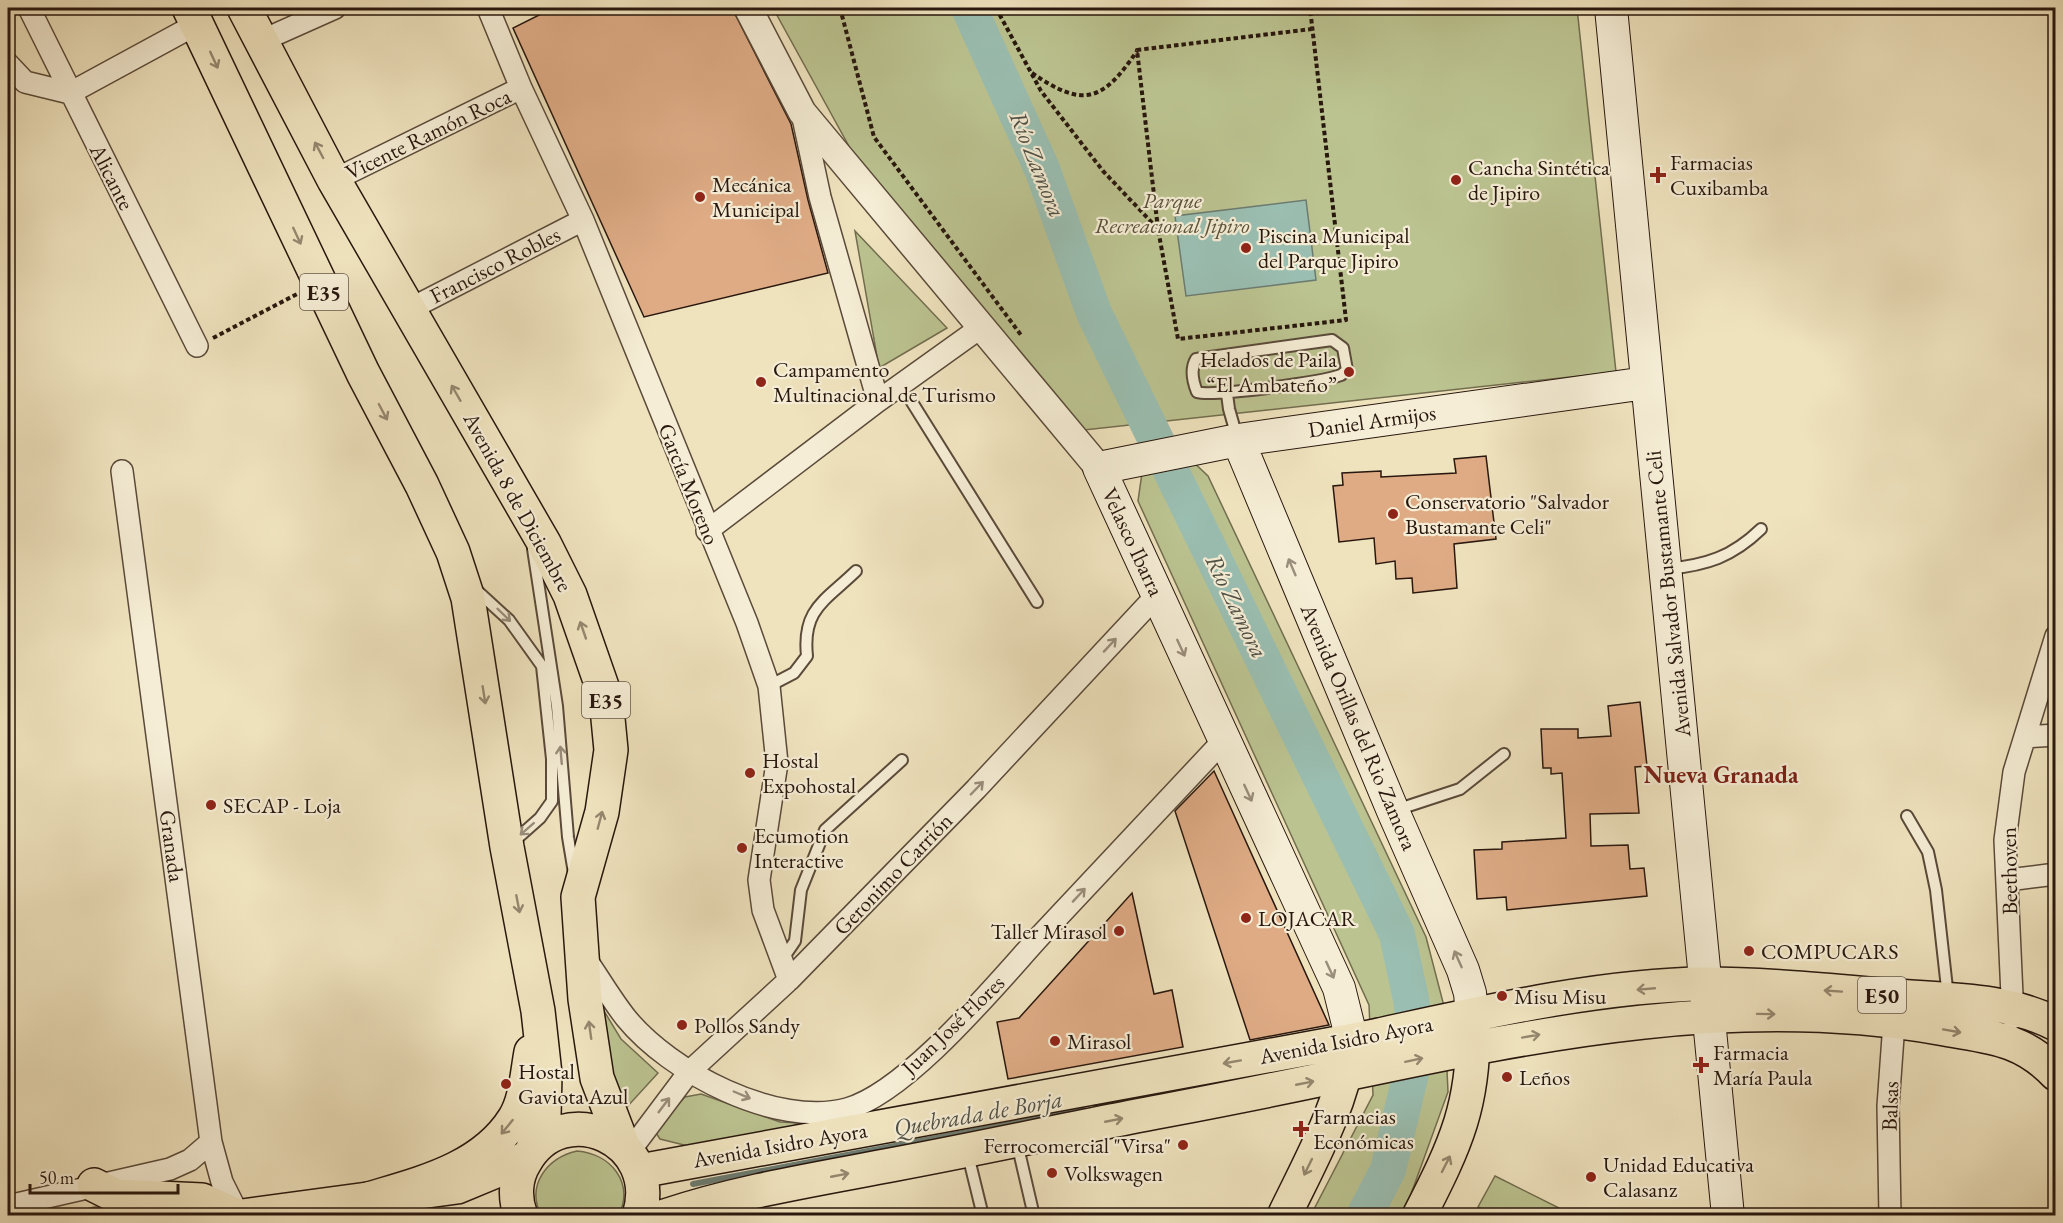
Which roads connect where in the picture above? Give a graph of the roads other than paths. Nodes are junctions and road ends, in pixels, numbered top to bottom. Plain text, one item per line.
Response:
1 (29, 8) edge
2 (244, 8) edge
3 (335, 8) edge
4 (488, 8) edge
5 (748, 8) edge
6 (1611, 8) edge
7 (193, 16) edge
8 (261, 41) junction
9 (8, 64) edge
10 (521, 88) junction
11 (70, 93) junction
12 (802, 112) junction
13 (334, 180) junction
14 (583, 220) junction
15 (408, 309) junction
16 (980, 328) junction
17 (197, 346) road end
18 (1646, 383) junction
19 (898, 388) junction
20 (1227, 394) junction
21 (878, 400) junction
22 (1238, 440) junction
23 (1099, 468) junction
24 (122, 471) dead end
25 (528, 516) junction
26 (1761, 529) dead end
27 (708, 531) junction
28 (1667, 569) junction
29 (856, 571) dead end
30 (460, 576) junction
31 (1157, 595) junction
32 (1037, 602) dead end
33 (2055, 636) edge
34 (769, 686) junction
35 (2055, 735) edge
36 (2025, 737) junction
37 (1224, 740) junction
38 (1504, 754) dead end
39 (902, 760) dead end
40 (1393, 811) junction
41 (1907, 816) dead end
42 (507, 847) junction
43 (2055, 874) edge
44 (2008, 880) junction
45 (578, 897) junction
46 (582, 952) junction
47 (781, 960) junction
48 (789, 980) junction
49 (1706, 999) junction
50 (1948, 1000) junction
51 (1896, 1008) junction
52 (538, 1011) junction
53 (1468, 1016) junction
54 (2055, 1024) edge
55 (2012, 1025) junction
56 (1358, 1039) junction
57 (1467, 1049) junction
58 (689, 1072) junction
59 (1357, 1072) junction
60 (2055, 1074) edge
61 (1016, 1140) junction
62 (211, 1142) junction
63 (968, 1151) junction
64 (529, 1154) junction
65 (631, 1156) junction
66 (94, 1185) junction
67 (782, 1185) junction
68 (362, 1201) junction
69 (8, 1206) edge
70 (240, 1215) edge
71 (521, 1215) edge
72 (639, 1215) edge
73 (665, 1215) edge
74 (721, 1215) edge
75 (983, 1215) edge
76 (1034, 1215) edge
77 (1284, 1215) edge
78 (1419, 1215) edge
79 (1728, 1215) edge
80 (1890, 1215) edge

1 - 11 street, Alicante
2 - 8 main road, Avenida 8 de Diciembre / E35
3 - 8 street
4 - 10 street, García Moreno
5 - 12 street, Velasco Ibarra
6 - 18 main road, Avenida Salvador Bustamante Celi
7 - 11 street
7 -> 30 main road, E35
13 -> 8 main road, Avenida 8 de Diciembre / E35
9 - 11 street
10 - 13 street, Vicente Ramón Roca
10 - 14 street, García Moreno
11 - 17 street, Alicante
12 - 16 street, Velasco Ibarra
12 - 21 street, Velasco Ibarra
13 - 15 main road, Avenida 8 de Diciembre / E35
14 - 15 street, Francisco Robles
14 - 27 street, García Moreno
25 -> 15 main road, Avenida 8 de Diciembre / E35
16 - 19 street
16 - 23 street, Velasco Ibarra
18 - 22 main road, Daniel Armijos
18 - 28 main road, Avenida Salvador Bustamante Celi
19 - 21 street
19 - 32 lane
20 - 20 lane
20 - 22 lane
21 - 27 street
22 - 23 main road, Daniel Armijos
40 -> 22 main road, Avenida Orillas del Rio Zamora
23 - 31 main road, Velasco Ibarra
24 - 62 street, Granada
45 -> 25 lane
45 -> 25 main road, Avenida 8 de Diciembre / E35
26 - 28 lane
27 - 34 street, García Moreno
28 - 49 main road, Avenida Salvador Bustamante Celi
29 - 34 lane
30 -> 42 main road, E35
30 -> 42 lane
31 -> 37 main road, Velasco Ibarra
48 -> 31 street, Geronimo Carrión
33 - 36 street, Beethoven
34 - 47 street, García Moreno
35 - 36 street
36 - 44 street, Beethoven
37 -> 56 main road, Velasco Ibarra
58 -> 37 street, Juan José Flores
38 - 40 lane
39 - 47 lane
53 -> 40 main road, Avenida Orillas del Rio Zamora
41 - 50 lane
42 -> 52 main road, E35
43 - 44 street
44 - 55 street, Beethoven
45 - 46 main road, Avenida 8 de Diciembre / E35
46 - 58 street, Juan José Flores
65 -> 46 main road, Avenida 8 de Diciembre / E35
47 - 48 street, García Moreno
48 - 58 street, Geronimo Carrión
49 - 51 main road, Avenida Isidro Ayora / E50
49 -> 53 main road, Avenida Isidro Ayora / E50
57 -> 49 main road, Avenida Isidro Ayora / E50
49 - 79 main road, Avenida Salvador Bustamante Celi
50 - 51 main road, Avenida Isidro Ayora / E50
50 - 55 main road, Avenida Isidro Ayora / E50
51 -> 55 main road, Avenida Isidro Ayora / E50
51 - 80 street, Balsas
52 - 64 main road, E35
52 -> 68 main road
53 - 56 main road, Avenida Isidro Ayora / E50
53 - 57 main road
54 - 55 main road, Avenida Isidro Ayora / E50
55 - 60 main road, Avenida Isidro Ayora / E50
56 - 59 main road
56 -> 65 main road, Avenida Isidro Ayora / E50
59 -> 57 main road, Avenida Isidro Ayora / E50
78 -> 57 main road
65 -> 58 street, Geronimo Carrión
61 -> 59 main road, Avenida Isidro Ayora / E50
59 -> 77 main road
61 - 63 main road, Avenida Isidro Ayora / E50
61 - 76 lane
62 - 66 street
62 - 70 street, Granada
67 -> 63 main road, Avenida Isidro Ayora / E50
63 - 75 lane
64 - 65 main road
64 - 68 main road
64 - 71 main road, E35
65 - 72 main road, E35
66 - 69 street
66 - 70 main road
67 - 73 main road, Avenida Isidro Ayora / E50
67 - 74 street
68 - 70 main road

